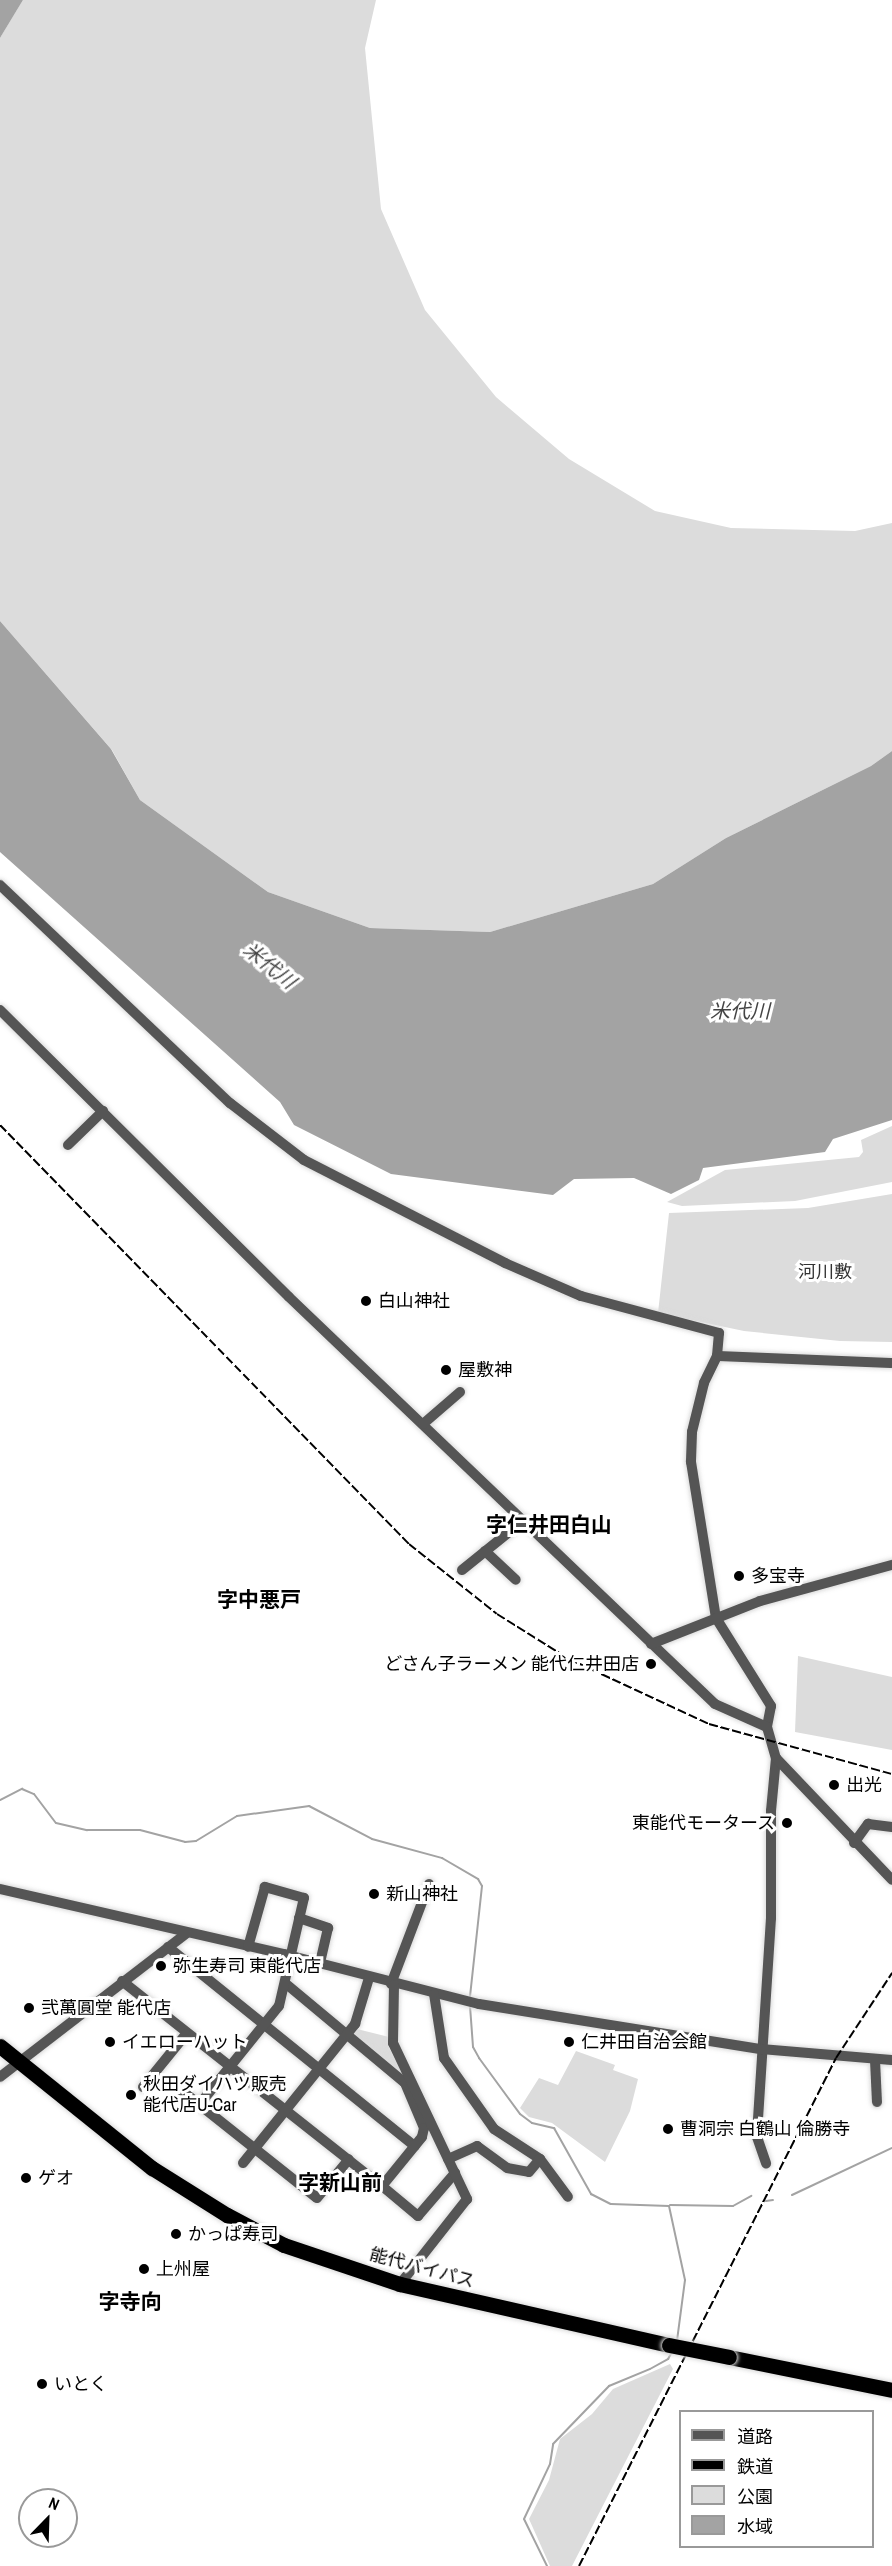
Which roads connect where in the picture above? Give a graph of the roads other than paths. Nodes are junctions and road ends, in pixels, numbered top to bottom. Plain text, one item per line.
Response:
1 (0, 885) edge
2 (0, 1010) edge
3 (104, 1111) junction
4 (68, 1145) dead end
5 (717, 1356) junction
6 (892, 1363) edge
7 (460, 1392) dead end
8 (423, 1424) junction
9 (524, 1520) junction
10 (485, 1551) junction
11 (892, 1565) edge
12 (462, 1570) dead end
13 (516, 1580) dead end
14 (716, 1618) junction
15 (651, 1644) junction
16 (767, 1728) junction
17 (776, 1758) junction
18 (892, 1827) edge
19 (854, 1843) junction
20 (892, 1880) edge
21 (429, 1884) dead end
22 (0, 1889) edge
23 (299, 1918) junction
24 (186, 1934) junction
25 (168, 1947) junction
26 (248, 1947) junction
27 (291, 1956) junction
28 (320, 1964) junction
29 (369, 1978) junction
30 (122, 1982) junction
31 (285, 1983) junction
32 (392, 1985) junction
33 (434, 1994) junction
34 (264, 2025) junction
35 (348, 2033) junction
36 (186, 2034) junction
37 (0, 2046) edge
38 (761, 2049) junction
39 (892, 2060) edge
40 (18, 2061) junction
41 (875, 2061) junction
42 (228, 2069) junction
43 (318, 2070) junction
44 (0, 2077) edge
45 (171, 2082) dead end
46 (144, 2087) dead end
47 (877, 2102) dead end
48 (199, 2105) junction
49 (287, 2111) junction
50 (415, 2146) junction
51 (255, 2148) junction
52 (349, 2159) junction
53 (448, 2159) junction
54 (540, 2159) junction
55 (243, 2163) dead end
56 (766, 2163) dead end
57 (455, 2173) junction
58 (381, 2186) junction
59 (568, 2197) dead end
60 (400, 2284) junction
61 (892, 2390) edge

1 - 5 street
2 - 3 street
3 - 4 street
3 - 8 street
5 - 6 street
5 - 14 street
7 - 8 street
8 - 9 street
9 - 10 street
9 - 15 street
10 - 12 street
10 - 13 street
11 - 14 street
14 - 15 street
14 - 16 street
15 - 16 street
16 - 17 street
17 - 19 street
17 - 38 street
18 - 19 street
19 - 20 street
21 - 32 street
22 - 24 street
23 - 26 street
23 - 27 street
23 - 28 street
24 - 25 street
24 - 26 street
25 - 30 street
25 - 34 street
26 - 27 street
27 - 28 street
27 - 31 street
28 - 29 street
29 - 32 street
29 - 35 street
30 - 36 street
30 - 40 street
31 - 34 street
31 - 35 street
32 - 33 street
32 - 53 street
33 - 38 street
33 - 54 street
34 - 42 street
34 - 43 street
35 - 43 street
35 - 50 street
36 - 42 street
36 - 46 street
37 - 40 highway, 能代バイパス
38 - 41 street
38 - 56 street
39 - 41 street
40 - 44 street
40 - 60 highway, 能代バイパス
41 - 47 street
42 - 48 street
42 - 49 street
43 - 49 street
43 - 50 street
45 - 48 street
48 - 51 street
49 - 51 street
49 - 52 street
50 - 58 street
51 - 52 street
51 - 55 street
52 - 58 street
53 - 54 street
53 - 57 street
54 - 59 street
57 - 58 street
57 - 60 street
60 - 61 highway, 能代バイパス, bridge

